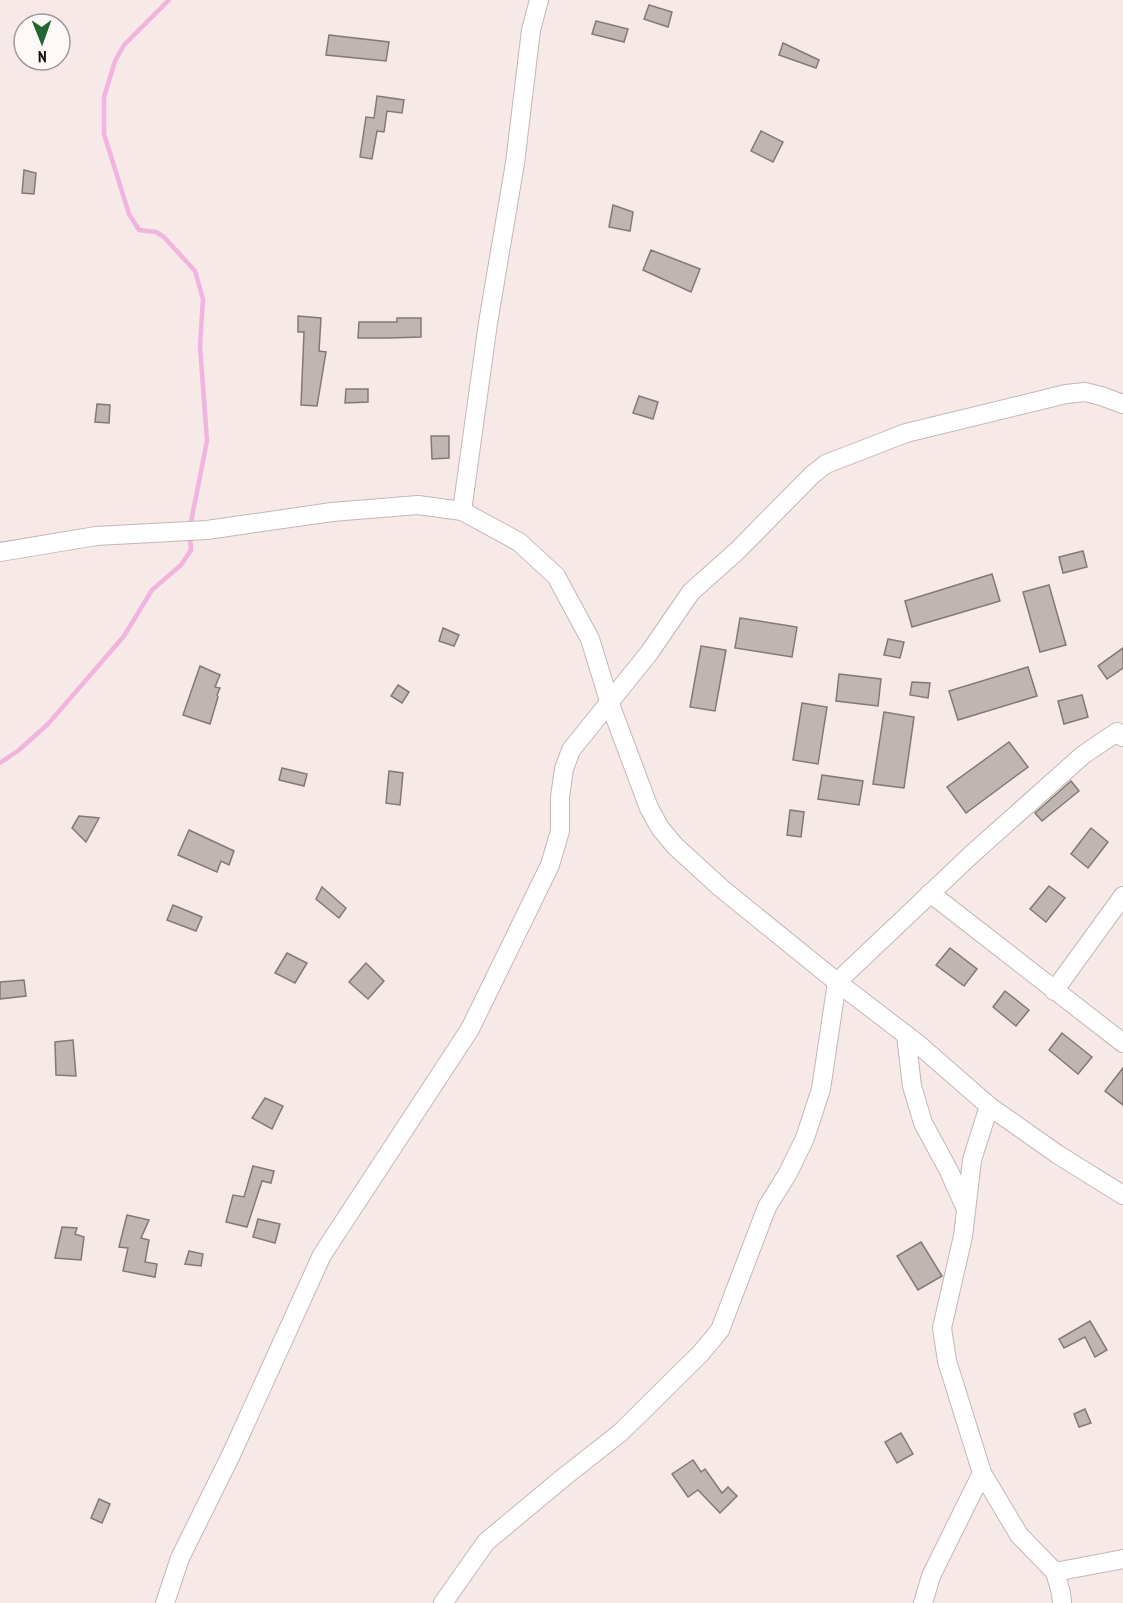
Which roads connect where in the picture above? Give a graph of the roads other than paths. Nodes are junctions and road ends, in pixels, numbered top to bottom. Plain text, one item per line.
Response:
1 (539, 0) edge
2 (1123, 404) edge
3 (462, 512) junction
4 (0, 552) edge
5 (610, 704) junction
6 (1123, 737) edge
7 (930, 893) junction
8 (1123, 896) edge
9 (837, 982) junction
10 (1054, 990) junction
11 (906, 1035) junction
12 (1123, 1043) edge
13 (989, 1106) junction
14 (1123, 1195) edge
15 (966, 1209) junction
16 (982, 1473) junction
17 (1123, 1559) edge
18 (1055, 1572) junction
19 (165, 1603) edge
20 (443, 1603) edge
21 (923, 1603) edge
22 (1062, 1603) edge

1 - 3 street
2 - 5 street
3 - 4 street
3 - 5 street
5 - 9 street
5 - 19 street
6 - 7 street
7 - 9 street
7 - 10 street
8 - 10 street
9 - 11 street
9 - 20 street
10 - 12 street
11 - 13 street
11 - 15 street
13 - 14 street
13 - 15 street
15 - 16 street
16 - 18 street
16 - 21 street
17 - 18 street
18 - 22 street

